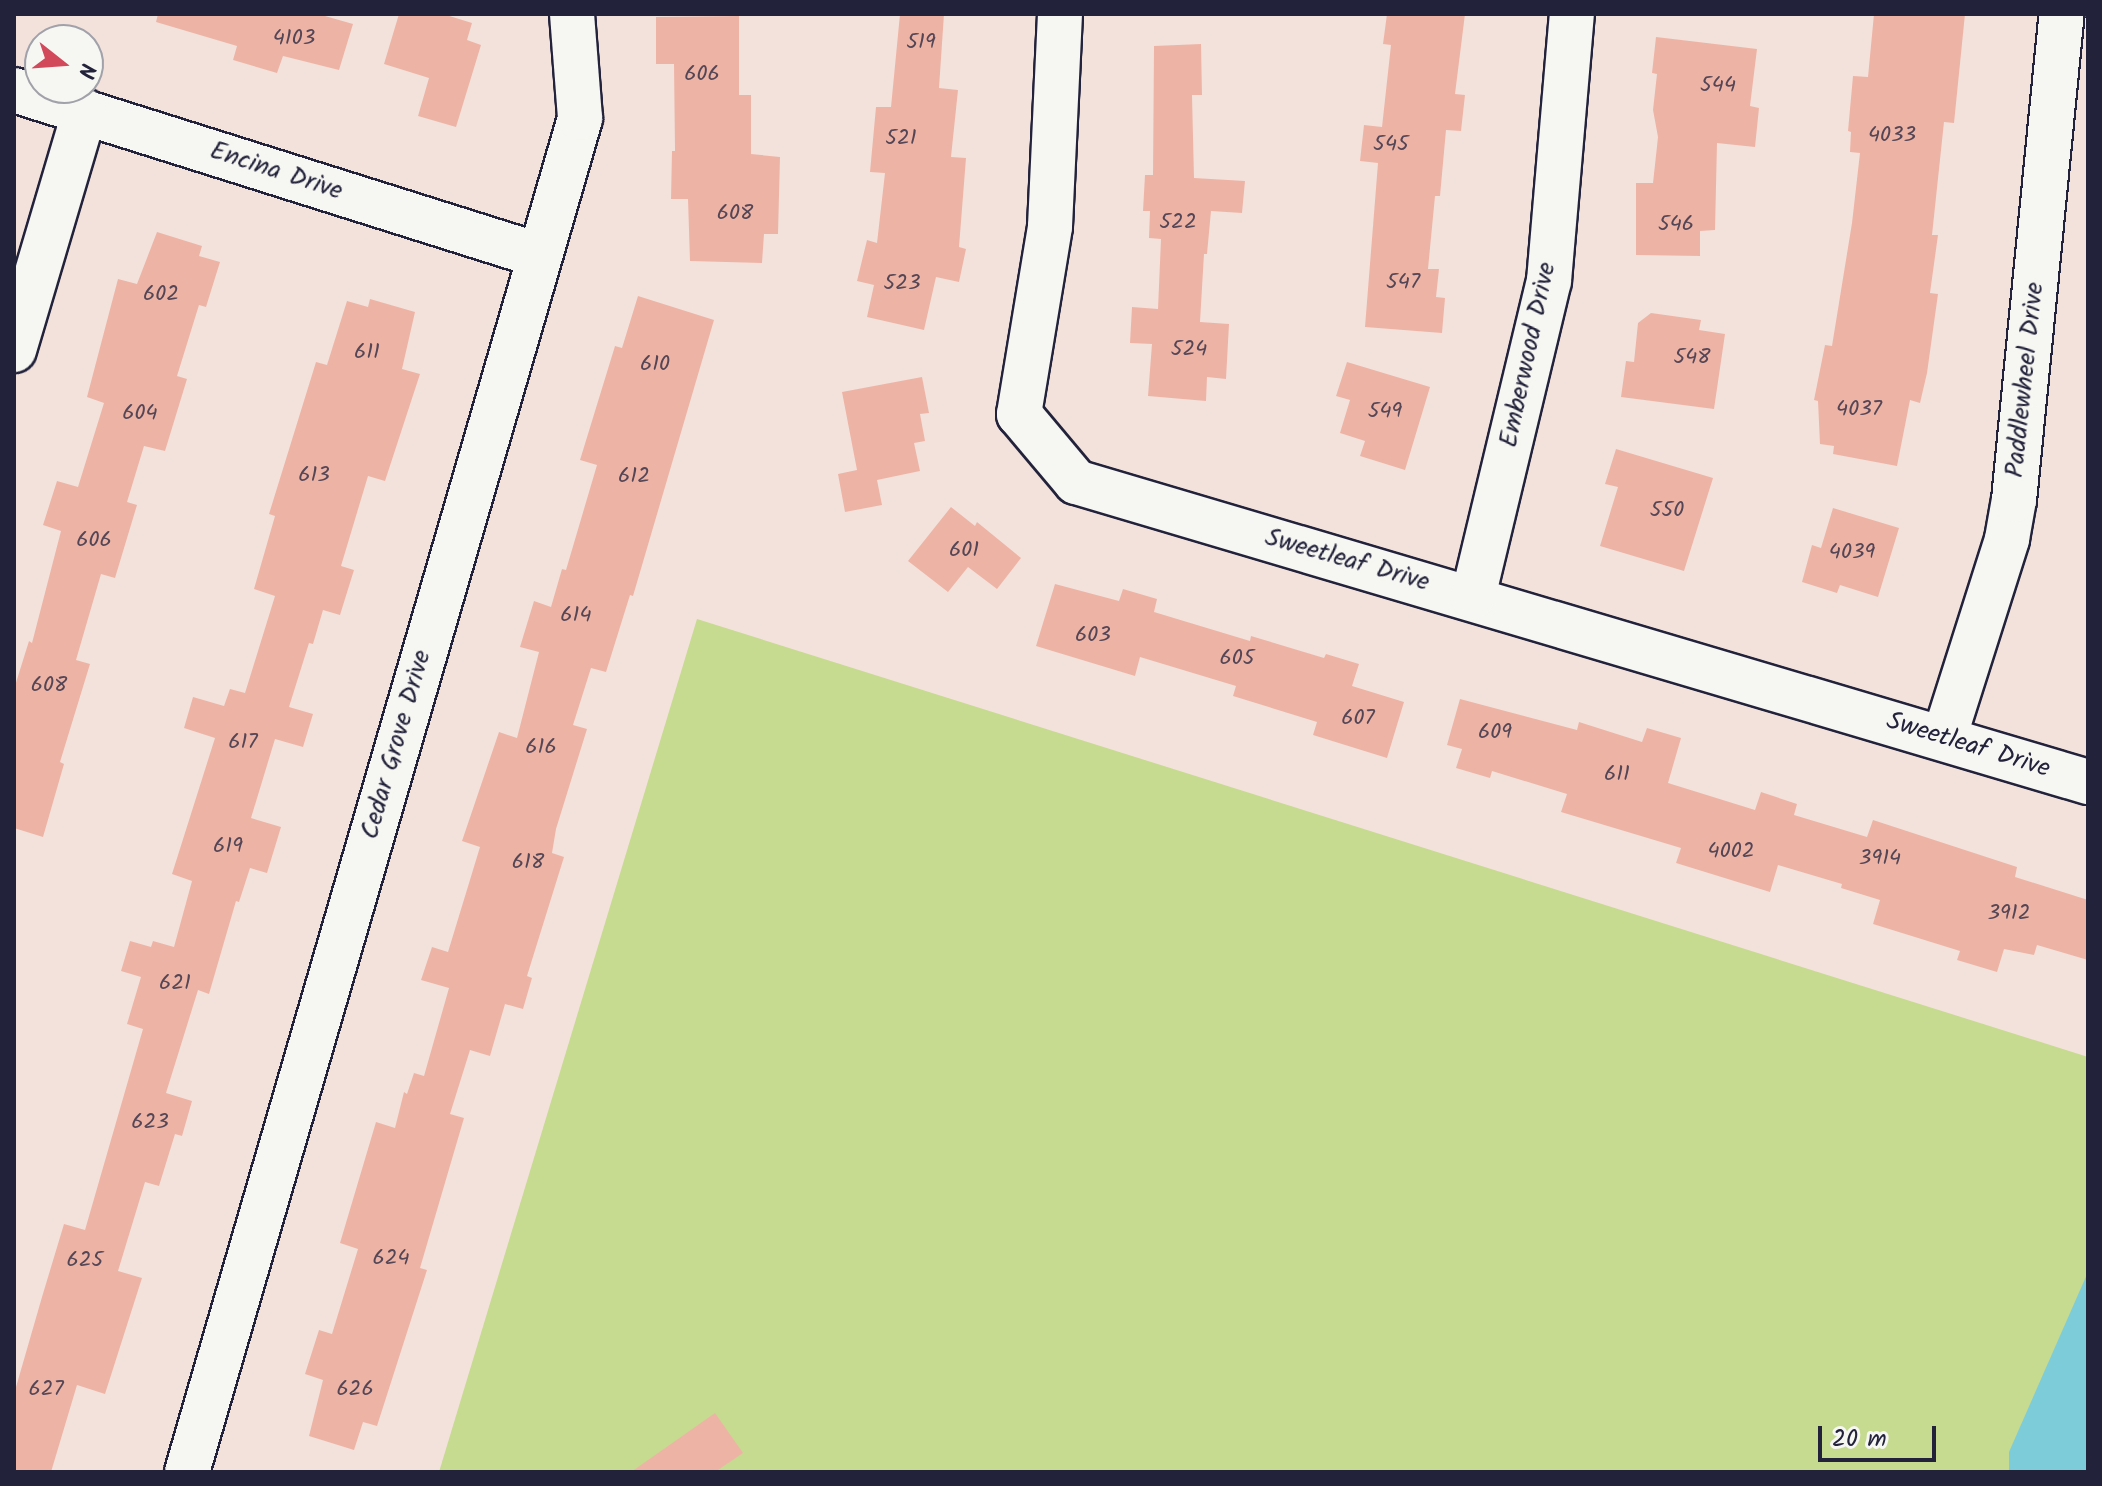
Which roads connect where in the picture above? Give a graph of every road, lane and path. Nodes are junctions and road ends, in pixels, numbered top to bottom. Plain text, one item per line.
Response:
1 (572, 14) edge
2 (1060, 14) edge
3 (1572, 14) edge
4 (2062, 14) edge
5 (14, 90) edge
6 (85, 111) junction
7 (538, 255) junction
8 (14, 350) edge
9 (1473, 597) junction
10 (1944, 738) junction
11 (2088, 782) edge
12 (187, 1472) edge

1 - 7 street, Cedar Grove Drive
2 - 9 street, Sweetleaf Drive
3 - 9 street, Emberwood Drive
4 - 10 street, Paddlewheel Drive
5 - 6 street, Encina Drive
6 - 7 street, Encina Drive
6 - 8 street
7 - 12 street, Cedar Grove Drive
9 - 10 street, Sweetleaf Drive
10 - 11 street, Sweetleaf Drive

